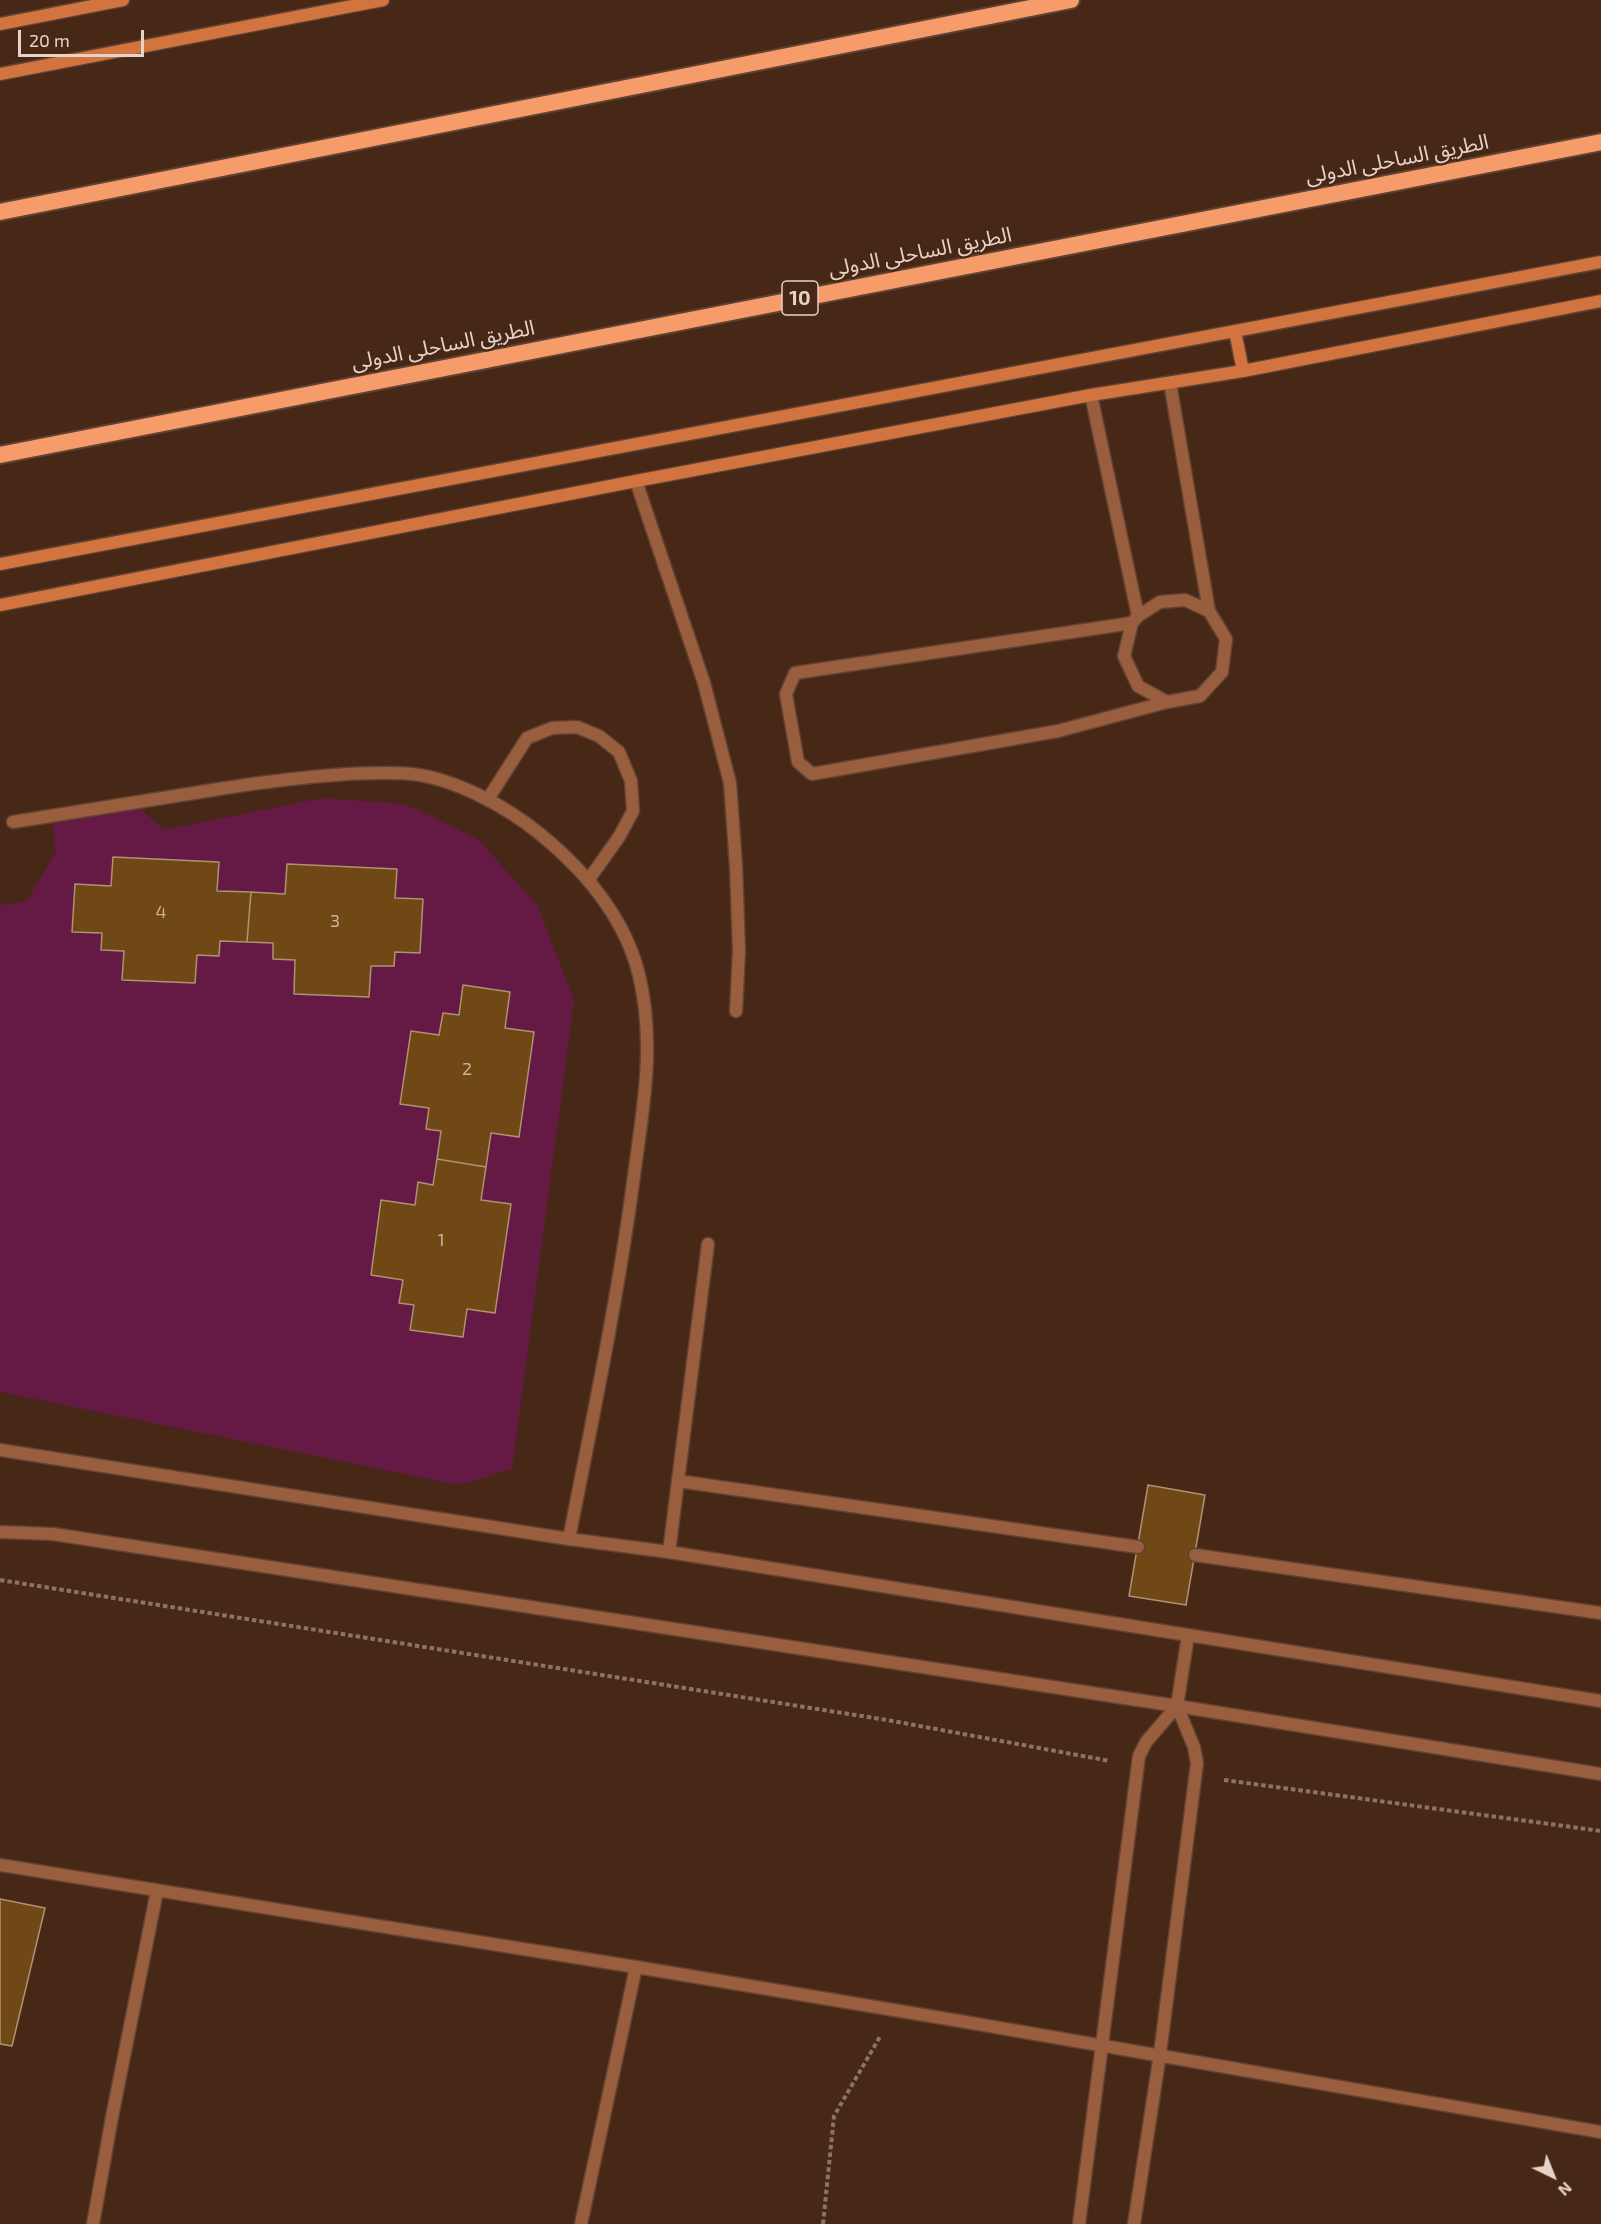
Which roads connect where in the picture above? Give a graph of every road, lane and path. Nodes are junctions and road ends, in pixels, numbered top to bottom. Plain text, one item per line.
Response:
1 (123, 0) edge
2 (383, 0) edge
3 (1071, 0) edge
4 (0, 24) edge
5 (0, 74) edge
6 (1601, 142) edge
7 (0, 212) edge
8 (1601, 262) edge
9 (1601, 301) edge
10 (1234, 332) junction
11 (1243, 371) junction
12 (1170, 383) junction
13 (1090, 395) junction
14 (0, 455) edge
15 (636, 481) junction
16 (0, 564) edge
17 (0, 604) edge
18 (1209, 611) junction
19 (1135, 620) junction
20 (1167, 702) junction
21 (488, 800) junction
22 (13, 822) dead end
23 (589, 879) junction
24 (736, 1011) dead end
25 (708, 1244) dead end
26 (0, 1450) edge
27 (678, 1481) junction
28 (0, 1532) edge
29 (569, 1539) junction
30 (1138, 1547) dead end
31 (669, 1552) junction
32 (1195, 1555) dead end
33 (0, 1580) edge
34 (1601, 1613) edge
35 (1188, 1636) junction
36 (1601, 1701) edge
37 (1177, 1706) junction
38 (1137, 1766) junction
39 (1601, 1774) edge
40 (1196, 1776) junction
41 (1601, 1831) edge
42 (0, 1865) edge
43 (157, 1891) junction
44 (636, 1966) junction
45 (895, 2011) junction
46 (1103, 2045) junction
47 (1160, 2054) junction
48 (1601, 2132) edge
49 (93, 2224) edge
50 (581, 2224) edge
51 (823, 2224) edge
52 (1079, 2224) edge
53 (1134, 2224) edge

1 - 4 main road
2 - 5 main road
3 - 7 highway
6 - 14 highway, الطريق الساحلى الدولى / 10
8 - 10 main road
9 - 11 main road
10 - 11 main road
10 - 16 main road
11 - 12 main road
12 - 13 main road
12 - 18 street
13 - 15 main road
13 - 19 street
15 - 17 main road
15 - 24 street
18 - 19 street
18 - 20 street
19 - 20 street
19 - 20 street
21 - 22 street
21 - 23 street
21 - 23 street
23 - 29 street
25 - 27 street
26 - 29 street
27 - 30 street
27 - 31 street
28 - 37 street
29 - 31 street
31 - 35 street
32 - 34 street
33 - 38 path
35 - 36 street
35 - 37 street
37 - 38 street
37 - 39 street
37 - 40 street
38 - 46 street
40 - 41 path
40 - 47 street
42 - 43 street
43 - 44 street
43 - 49 street
44 - 45 street
44 - 50 street
45 - 46 street
45 - 51 path
46 - 47 street
46 - 52 street
47 - 48 street
47 - 53 street

